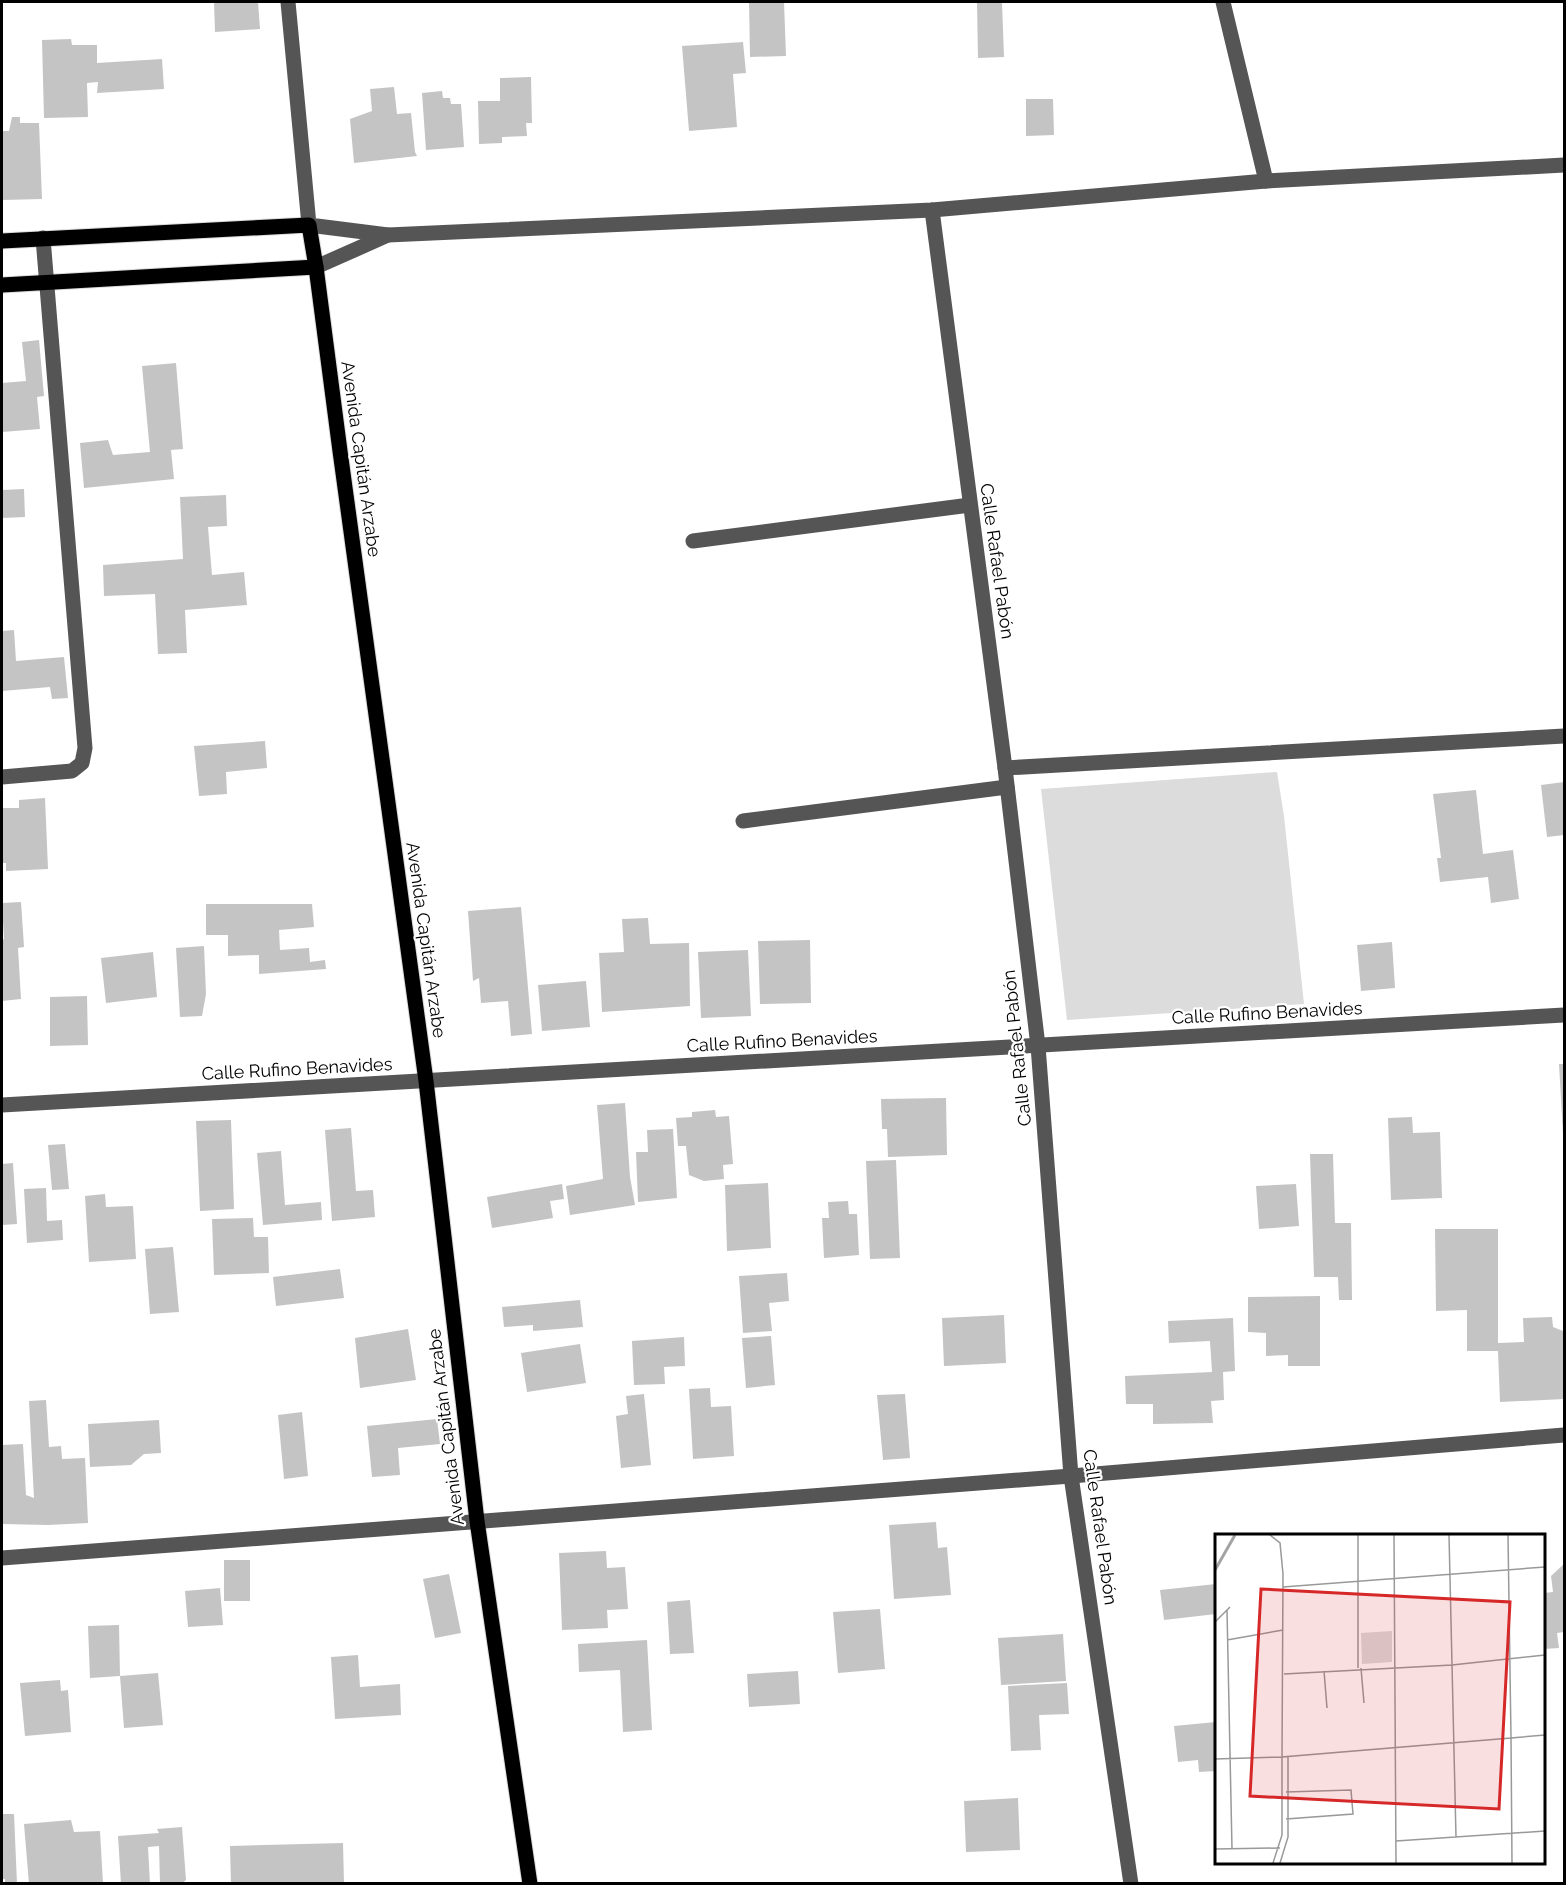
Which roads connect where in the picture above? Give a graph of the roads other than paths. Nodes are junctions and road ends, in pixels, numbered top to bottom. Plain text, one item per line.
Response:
1 (288, 2) edge
2 (1224, 2) edge
3 (1564, 165) edge
4 (1266, 182) junction
5 (932, 210) junction
6 (309, 225) junction
7 (388, 235) junction
8 (43, 237) junction
9 (2, 241) edge
10 (316, 267) junction
11 (46, 282) junction
12 (2, 285) edge
13 (970, 505) junction
14 (693, 541) dead end
15 (1564, 736) edge
16 (1005, 768) junction
17 (2, 777) edge
18 (1007, 787) junction
19 (743, 821) dead end
20 (1564, 1015) edge
21 (1038, 1046) junction
22 (426, 1081) junction
23 (2, 1105) edge
24 (1564, 1435) edge
25 (1071, 1476) junction
26 (477, 1521) junction
27 (2, 1558) edge
28 (530, 1884) edge
29 (1131, 1884) edge

1 - 6 street, Avenida Capitán Arzabe
2 - 4 street
3 - 4 street
4 - 5 street
5 - 7 street
5 - 13 street, Calle Rafael Pabón
6 - 7 street
6 - 8 main road
6 - 10 main road, Avenida Capitán Arzabe
7 - 10 street
8 - 9 main road
8 - 11 street
10 - 11 main road
10 - 22 main road, Avenida Capitán Arzabe
11 - 12 main road
11 - 17 street
13 - 14 street
13 - 16 street, Calle Rafael Pabón
15 - 16 street
16 - 18 street, Calle Rafael Pabón
18 - 19 street
18 - 21 street, Calle Rafael Pabón
20 - 21 street, Calle Rufino Benavides
21 - 22 street, Calle Rufino Benavides
21 - 25 street, Calle Rafael Pabón
22 - 23 street, Calle Rufino Benavides
22 - 26 main road, Avenida Capitán Arzabe
24 - 25 street
25 - 26 street
25 - 29 street, Calle Rafael Pabón
26 - 27 street
26 - 28 main road, Avenida Capitán Arzabe

